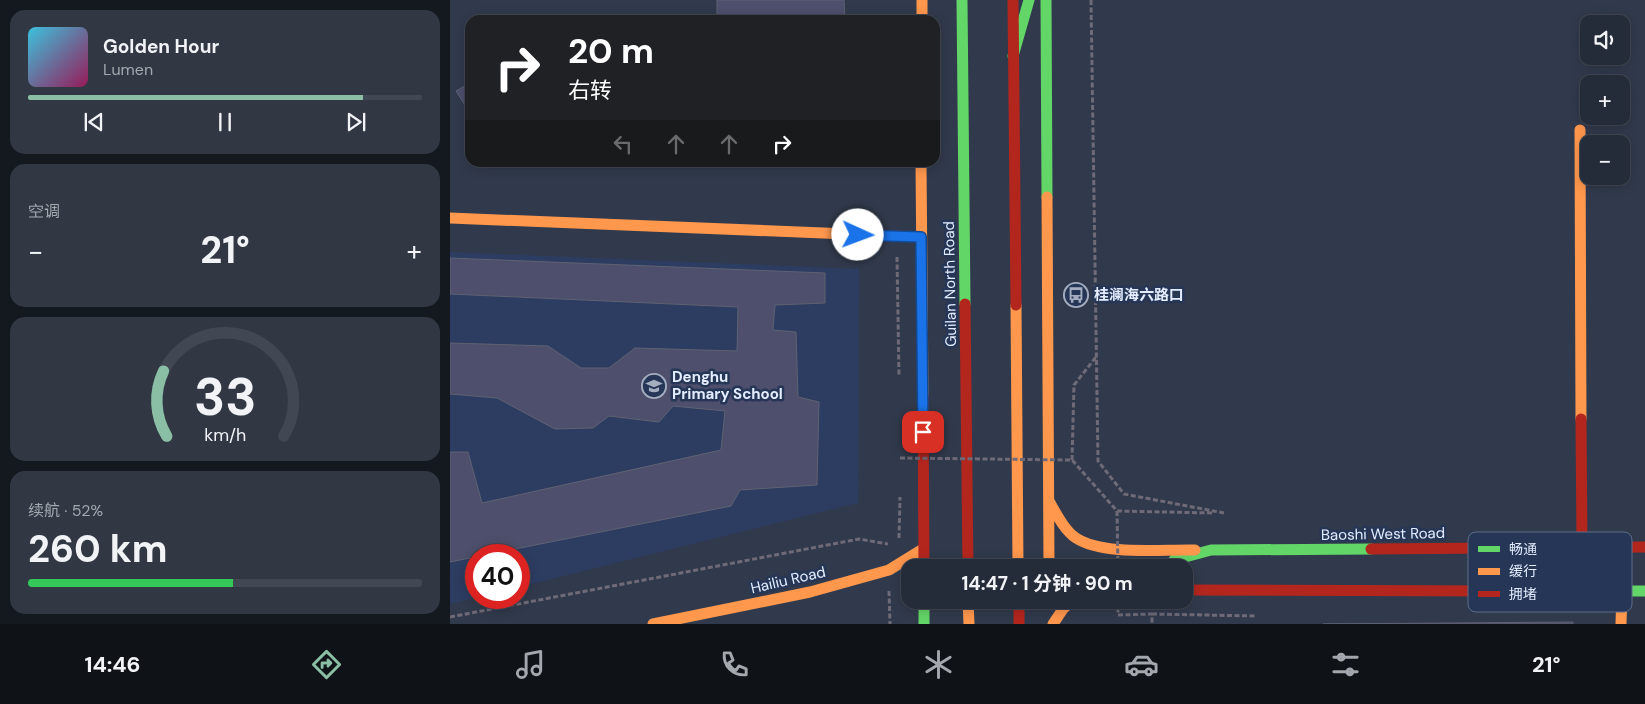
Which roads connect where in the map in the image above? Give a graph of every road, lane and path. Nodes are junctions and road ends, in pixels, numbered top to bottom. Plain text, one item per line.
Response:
1 (922, 0) edge
2 (962, 0) edge
3 (1013, 0) edge
4 (1028, 0) edge
5 (1046, 0) edge
6 (1091, 0) edge
7 (922, 15) edge
8 (1013, 56) junction
9 (1580, 130) dead end
10 (922, 167) edge
11 (450, 218) edge
12 (897, 236) junction
13 (921, 237) junction
14 (898, 354) dead end
15 (1096, 357) junction
16 (1072, 460) junction
17 (900, 468) dead end
18 (900, 496) dead end
19 (1048, 499) junction
20 (1117, 511) junction
21 (1582, 532) edge
22 (899, 543) dead end
23 (888, 544) dead end
24 (1632, 546) edge
25 (1645, 546) edge
26 (1468, 548) edge
27 (924, 549) junction
28 (1211, 550) junction
29 (924, 559) edge
30 (968, 559) edge
31 (1018, 559) edge
32 (1049, 559) edge
33 (1118, 559) edge
34 (1178, 559) edge
35 (1193, 590) edge
36 (1468, 591) edge
37 (1645, 591) edge
38 (1632, 592) edge
39 (924, 609) edge
40 (968, 609) edge
41 (1019, 609) edge
42 (1049, 609) edge
43 (1063, 609) edge
44 (1118, 609) edge
45 (1152, 614) junction
46 (1257, 616) dead end
47 (450, 617) edge
48 (653, 624) edge
49 (924, 624) edge
50 (968, 624) edge
51 (1019, 624) edge
52 (1051, 624) edge
53 (1152, 624) edge

1 - 7 main road
2 - 30 main road, Guilan North Road
3 - 8 main road
4 - 8 main road
5 - 19 main road
6 - 15 path
8 - 31 main road
9 - 21 main road
10 - 13 main road
11 - 12 main road
12 - 13 main road
12 - 14 path
13 - 27 main road
15 - 16 path
15 - 20 path
16 - 17 path, bridge
16 - 20 path, bridge
18 - 22 path
19 - 28 main road, Baoshi West Road
19 - 32 main road
20 - 33 path, bridge
23 - 47 path
24 - 25 main road, Baoshi West Road
26 - 28 main road, Baoshi West Road
27 - 29 main road
27 - 48 main road, Hailiu Road
28 - 34 main road, Baoshi West Road
35 - 36 main road
37 - 38 main road
39 - 49 main road
40 - 50 main road
41 - 51 main road
42 - 52 main road
43 - 52 main road
44 - 45 path
45 - 46 path
45 - 53 path

